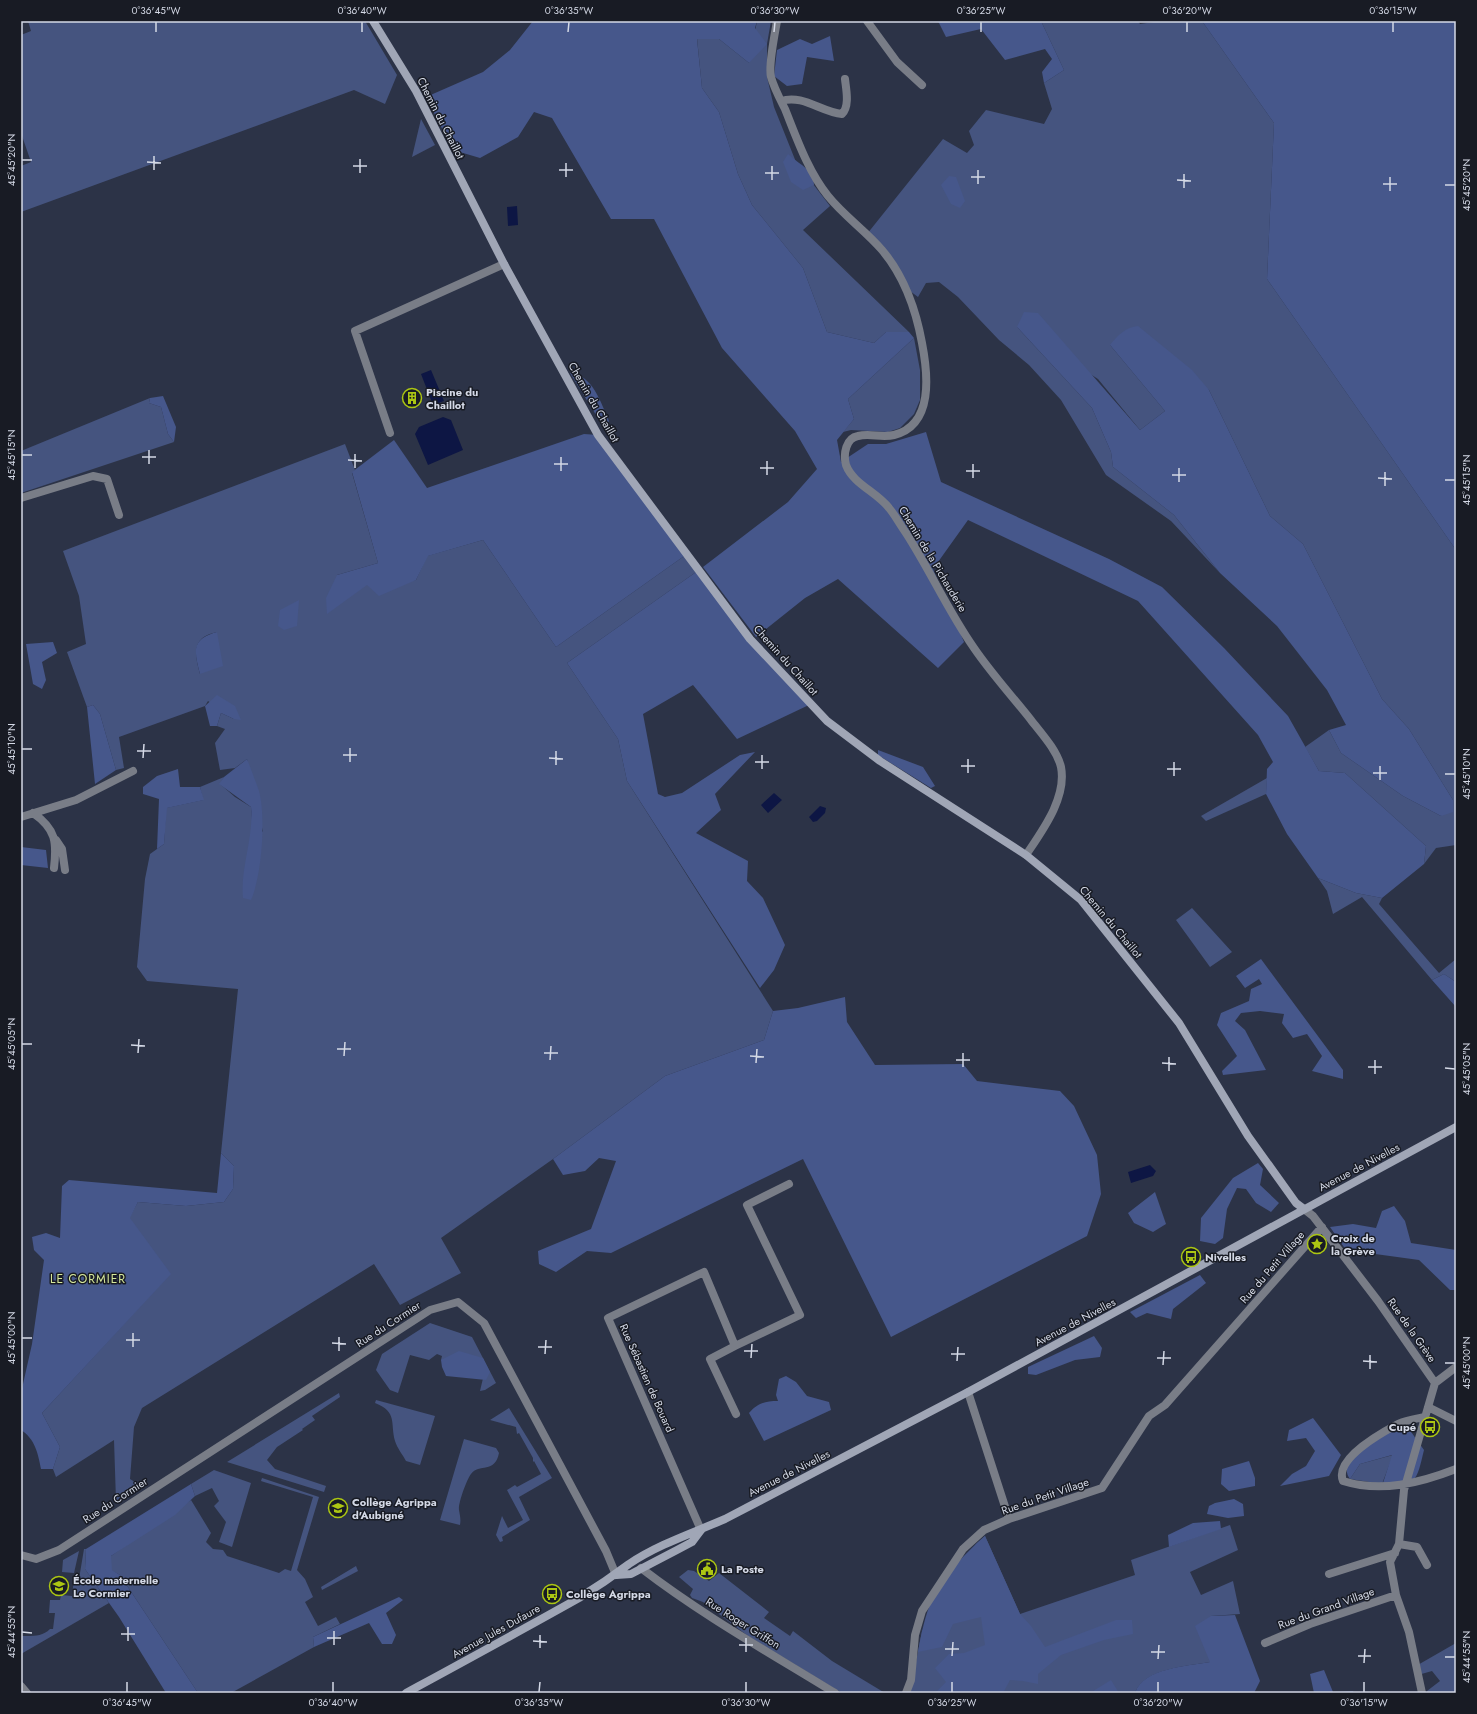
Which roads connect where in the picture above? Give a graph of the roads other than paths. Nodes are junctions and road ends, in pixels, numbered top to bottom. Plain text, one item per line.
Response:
1 (373, 21) edge
2 (777, 21) edge
3 (867, 21) edge
4 (845, 79) dead end
5 (922, 85) dead end
6 (781, 100) junction
7 (504, 264) junction
8 (390, 433) dead end
9 (21, 498) edge
10 (119, 515) dead end
11 (133, 771) dead end
12 (32, 813) junction
13 (21, 816) edge
14 (52, 835) junction
15 (1026, 855) junction
16 (54, 868) dead end
17 (65, 870) dead end
18 (1456, 1127) edge
19 (789, 1184) dead end
20 (1304, 1209) junction
21 (1322, 1227) junction
22 (735, 1346) junction
23 (1456, 1367) edge
24 (1435, 1383) junction
25 (968, 1392) junction
26 (1428, 1407) junction
27 (736, 1414) dead end
28 (1425, 1417) junction
29 (1456, 1421) edge
30 (1456, 1469) edge
31 (1406, 1485) junction
32 (1009, 1519) junction
33 (701, 1530) junction
34 (1399, 1544) junction
35 (1395, 1553) junction
36 (21, 1555) edge
37 (1427, 1565) dead end
38 (642, 1568) junction
39 (1329, 1574) dead end
40 (616, 1575) junction
41 (1396, 1595) junction
42 (1265, 1643) dead end
43 (21, 1686) edge
44 (27, 1693) edge
45 (406, 1693) edge
46 (835, 1693) edge
47 (906, 1693) edge
48 (1422, 1693) edge

1 - 7 street, Chemin du Chaillot
2 - 6 street
3 - 5 street
4 - 6 street
6 - 15 street, Chemin de la Pichauderie
7 - 8 street
7 - 15 street, Chemin du Chaillot
9 - 10 street
11 - 12 street
12 - 13 street
12 - 14 street
14 - 16 street
14 - 17 street
15 - 20 street, Chemin du Chaillot
18 - 20 street, Avenue de Nivelles
19 - 22 street
20 - 21 street, Rue de la Grève
20 - 25 street, Avenue de Nivelles
21 - 24 street, Rue de la Grève
21 - 32 street, Rue du Petit Village
22 - 27 street
22 - 33 street, Rue Sébastien de Bouard
23 - 24 street
24 - 26 street
25 - 32 street
25 - 33 street, Avenue de Nivelles
26 - 28 street
26 - 29 street
28 - 31 street
28 - 31 street
30 - 31 street
31 - 34 street
32 - 47 street, Rue du Petit Village
33 - 38 street, Avenue de Nivelles
33 - 40 street, Avenue de Nivelles
34 - 35 street
34 - 37 street
35 - 39 street
35 - 41 street
36 - 40 street, Rue du Cormier
38 - 40 street, Avenue de Nivelles
38 - 46 street, Rue Roger Griffon
40 - 45 street, Avenue Jules Dufaure
41 - 42 street, Rue du Grand Village
41 - 48 street
43 - 44 street

